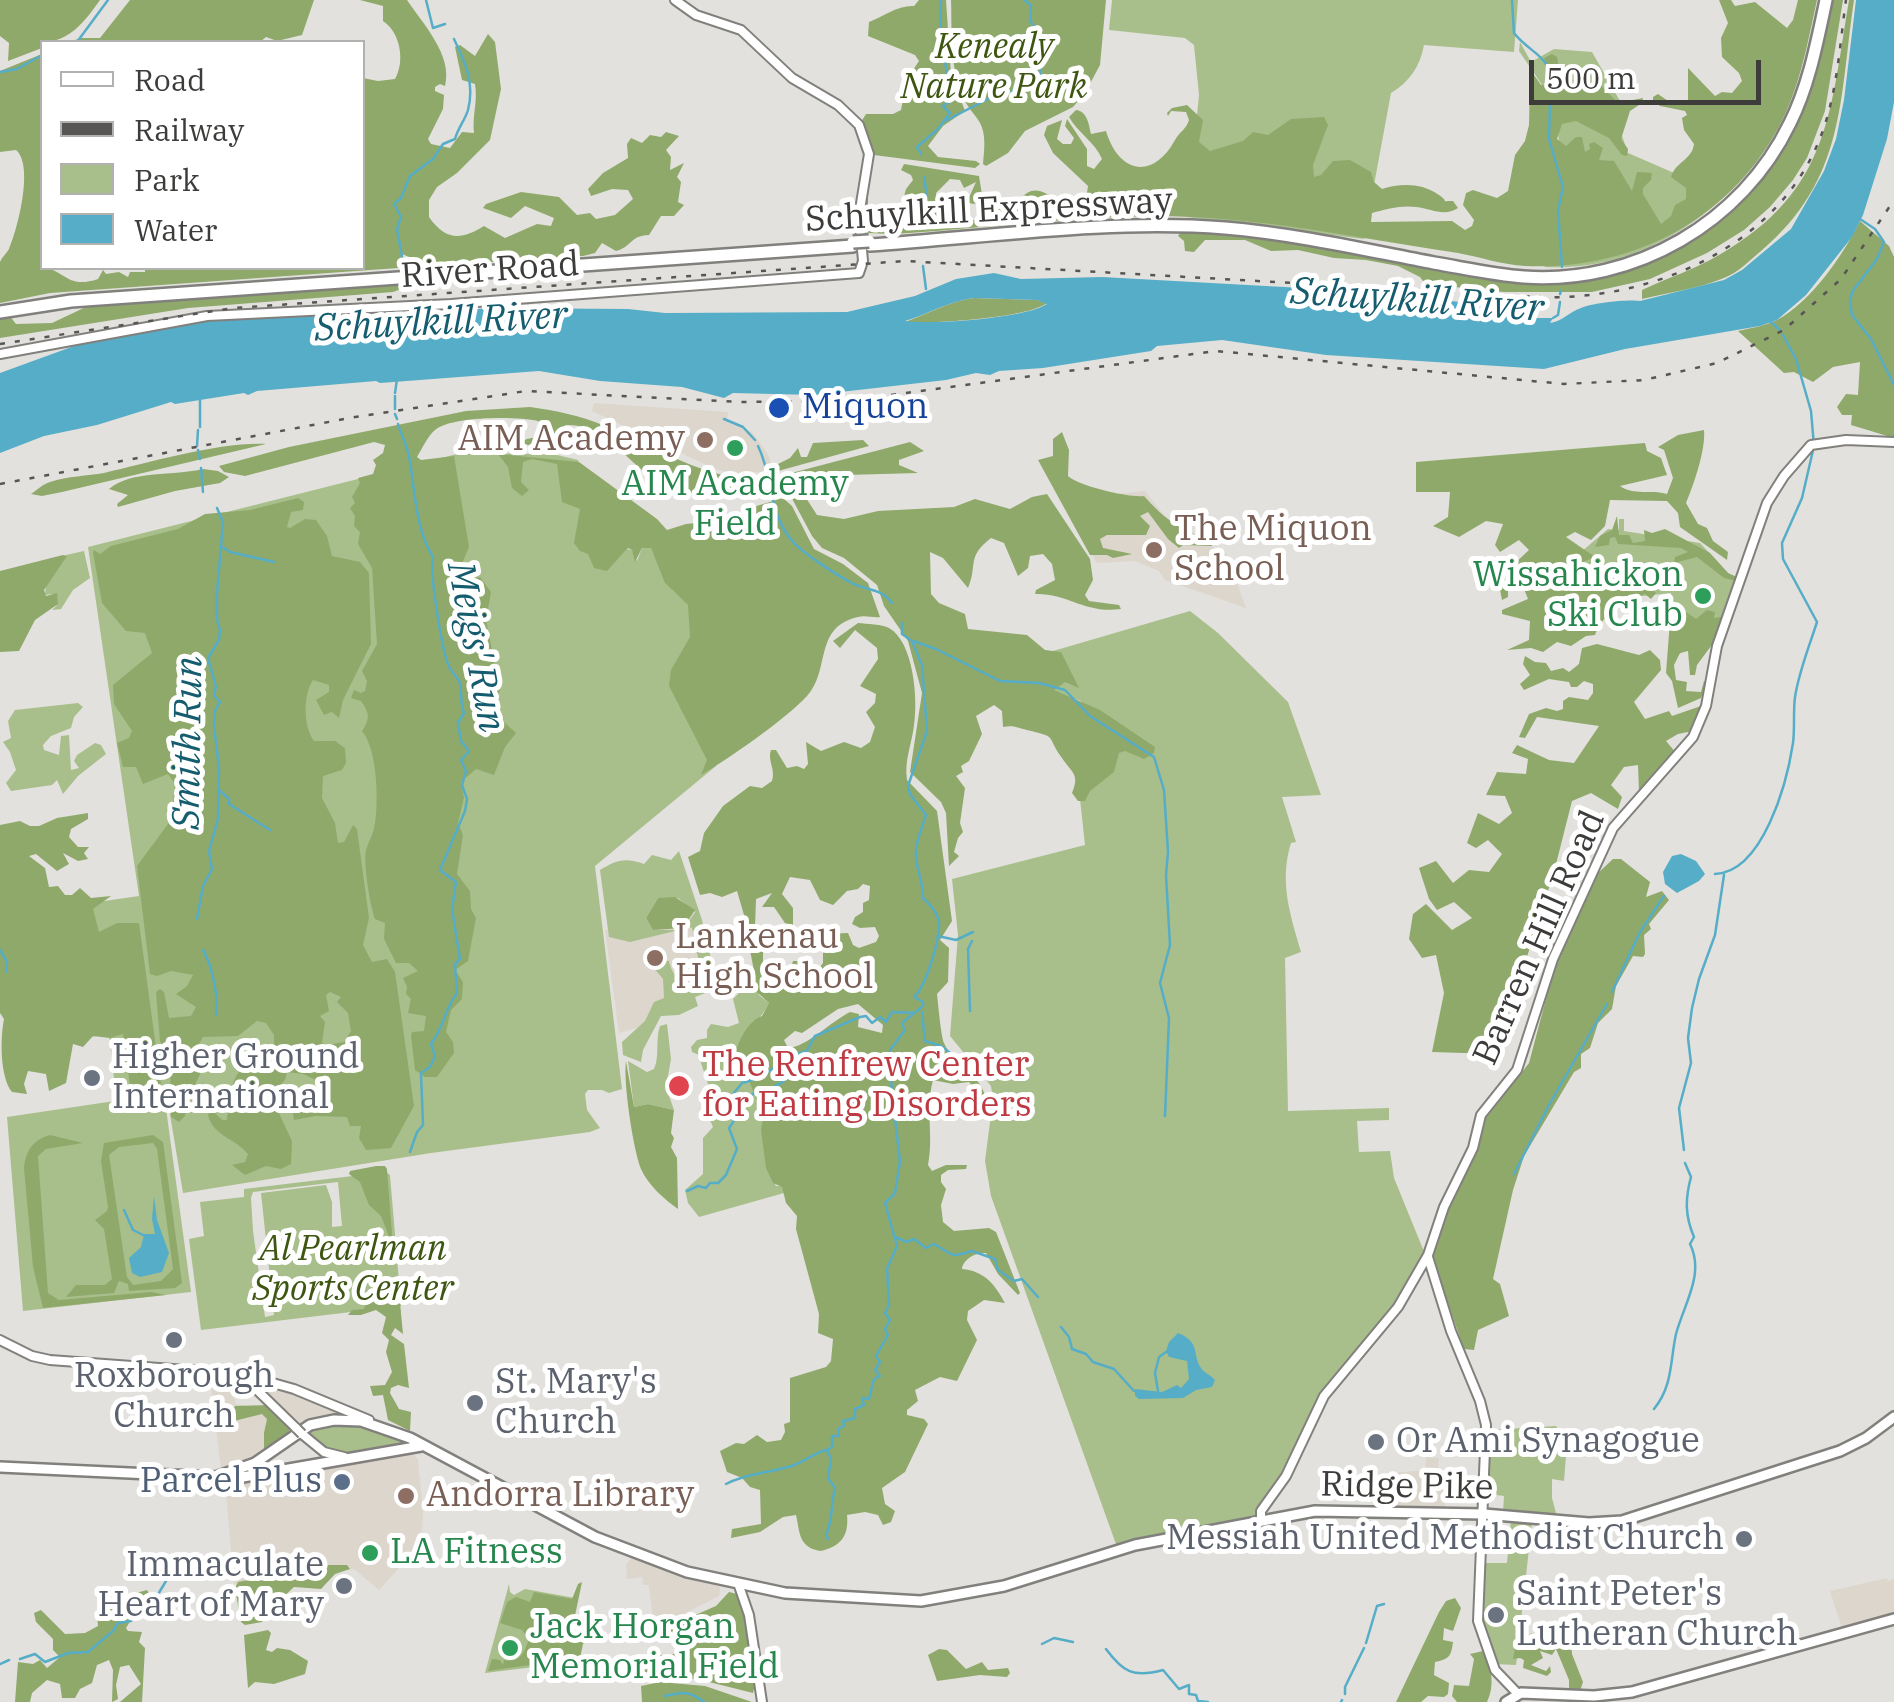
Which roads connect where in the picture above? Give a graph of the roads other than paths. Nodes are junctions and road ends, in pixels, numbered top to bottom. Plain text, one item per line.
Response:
1 (675, 0) edge
2 (1823, 0) edge
3 (3, 309) edge
4 (0, 354) edge
5 (1894, 442) edge
6 (1428, 1255) junction
7 (0, 1340) edge
8 (204, 1370) junction
9 (345, 1415) junction
10 (1894, 1417) edge
11 (278, 1446) junction
12 (421, 1446) junction
13 (357, 1458) junction
14 (0, 1467) edge
15 (291, 1471) junction
16 (218, 1476) junction
17 (1484, 1514) junction
18 (1261, 1521) junction
19 (739, 1586) junction
20 (1894, 1618) edge
21 (1518, 1694) junction
22 (762, 1702) edge
23 (1506, 1702) edge

1 - 4 street, River Road
2 - 3 highway, Schuylkill Expressway, bridge
5 - 6 street, Barren Hill Road
6 - 17 street
6 - 18 street, Barren Hill Road
7 - 8 street
8 - 9 street
8 - 13 street
9 - 11 main road
9 - 12 main road, Ridge Pike
10 - 17 main road, Ridge Pike
11 - 15 main road
11 - 16 main road
12 - 13 main road
12 - 19 main road, Ridge Pike
13 - 15 main road
14 - 16 main road
15 - 16 main road
17 - 18 main road, Ridge Pike
17 - 21 street
18 - 19 main road, Ridge Pike
19 - 22 street
20 - 21 main road
21 - 23 main road

